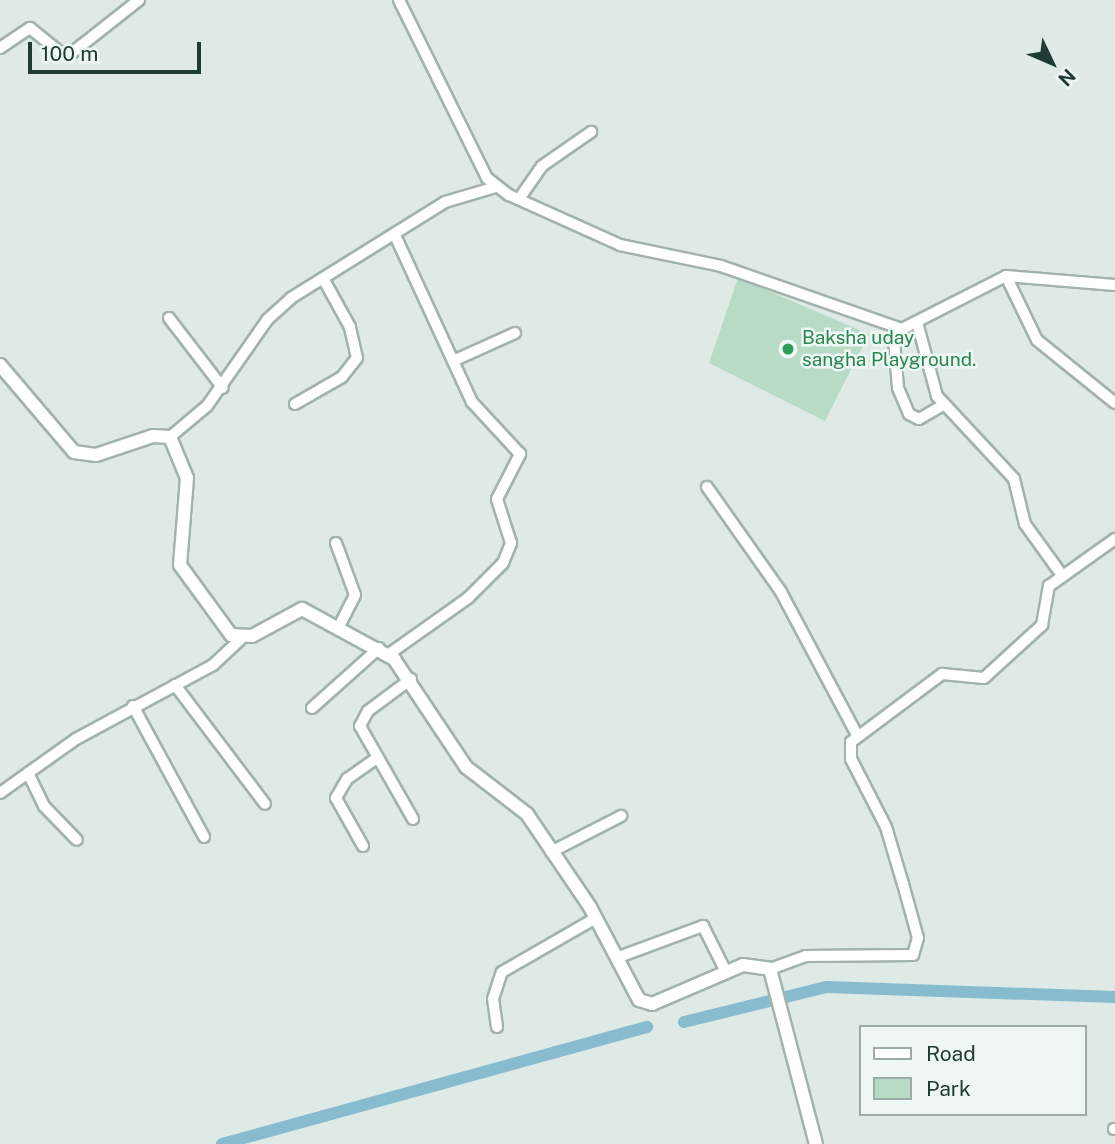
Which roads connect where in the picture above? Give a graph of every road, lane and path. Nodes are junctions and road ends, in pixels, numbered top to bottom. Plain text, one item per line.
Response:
1 (139, 0) edge
2 (399, 0) edge
3 (0, 48) edge
4 (591, 131) dead end
5 (496, 187) junction
6 (520, 199) junction
7 (395, 235) junction
8 (1006, 276) junction
9 (324, 280) junction
10 (1115, 285) edge
11 (169, 318) dead end
12 (918, 326) junction
13 (893, 328) junction
14 (515, 333) dead end
15 (453, 360) junction
16 (0, 365) edge
17 (223, 387) junction
18 (1115, 403) edge
19 (295, 404) dead end
20 (943, 405) junction
21 (170, 437) junction
22 (707, 486) dead end
23 (1115, 539) edge
24 (336, 543) dead end
25 (1061, 574) junction
26 (339, 626) junction
27 (240, 640) junction
28 (384, 651) junction
29 (411, 679) junction
30 (175, 685) junction
31 (133, 706) junction
32 (312, 708) dead end
33 (857, 735) junction
34 (376, 758) junction
35 (28, 773) junction
36 (0, 793) edge
37 (265, 804) dead end
38 (621, 816) dead end
39 (414, 819) dead end
40 (204, 837) dead end
41 (77, 840) dead end
42 (363, 846) dead end
43 (551, 852) junction
44 (596, 918) junction
45 (616, 958) junction
46 (726, 972) junction
47 (772, 974) junction
48 (497, 1027) dead end
49 (816, 1144) edge

1 - 3 street
2 - 5 street
4 - 6 street
5 - 6 street
5 - 7 street
6 - 13 street
7 - 9 street
7 - 15 street
8 - 10 street
8 - 12 street
8 - 18 street
9 - 17 street
9 - 19 street
11 - 17 street
12 - 13 street
12 - 20 street
13 - 20 street
14 - 15 street
15 - 28 street
16 - 21 street
17 - 21 street
20 - 25 street
21 - 27 street
22 - 33 street
23 - 25 street
24 - 26 street
25 - 33 street
26 - 27 street
26 - 28 street
27 - 30 street
28 - 29 street
28 - 32 street
29 - 34 street
29 - 43 street
30 - 31 street
30 - 37 street
31 - 35 street
31 - 40 street
33 - 47 street
34 - 39 street
34 - 42 street
35 - 36 street
35 - 41 street
38 - 43 street
43 - 44 street
44 - 45 street
44 - 48 street
45 - 46 street
45 - 46 street
46 - 47 street
47 - 49 street

